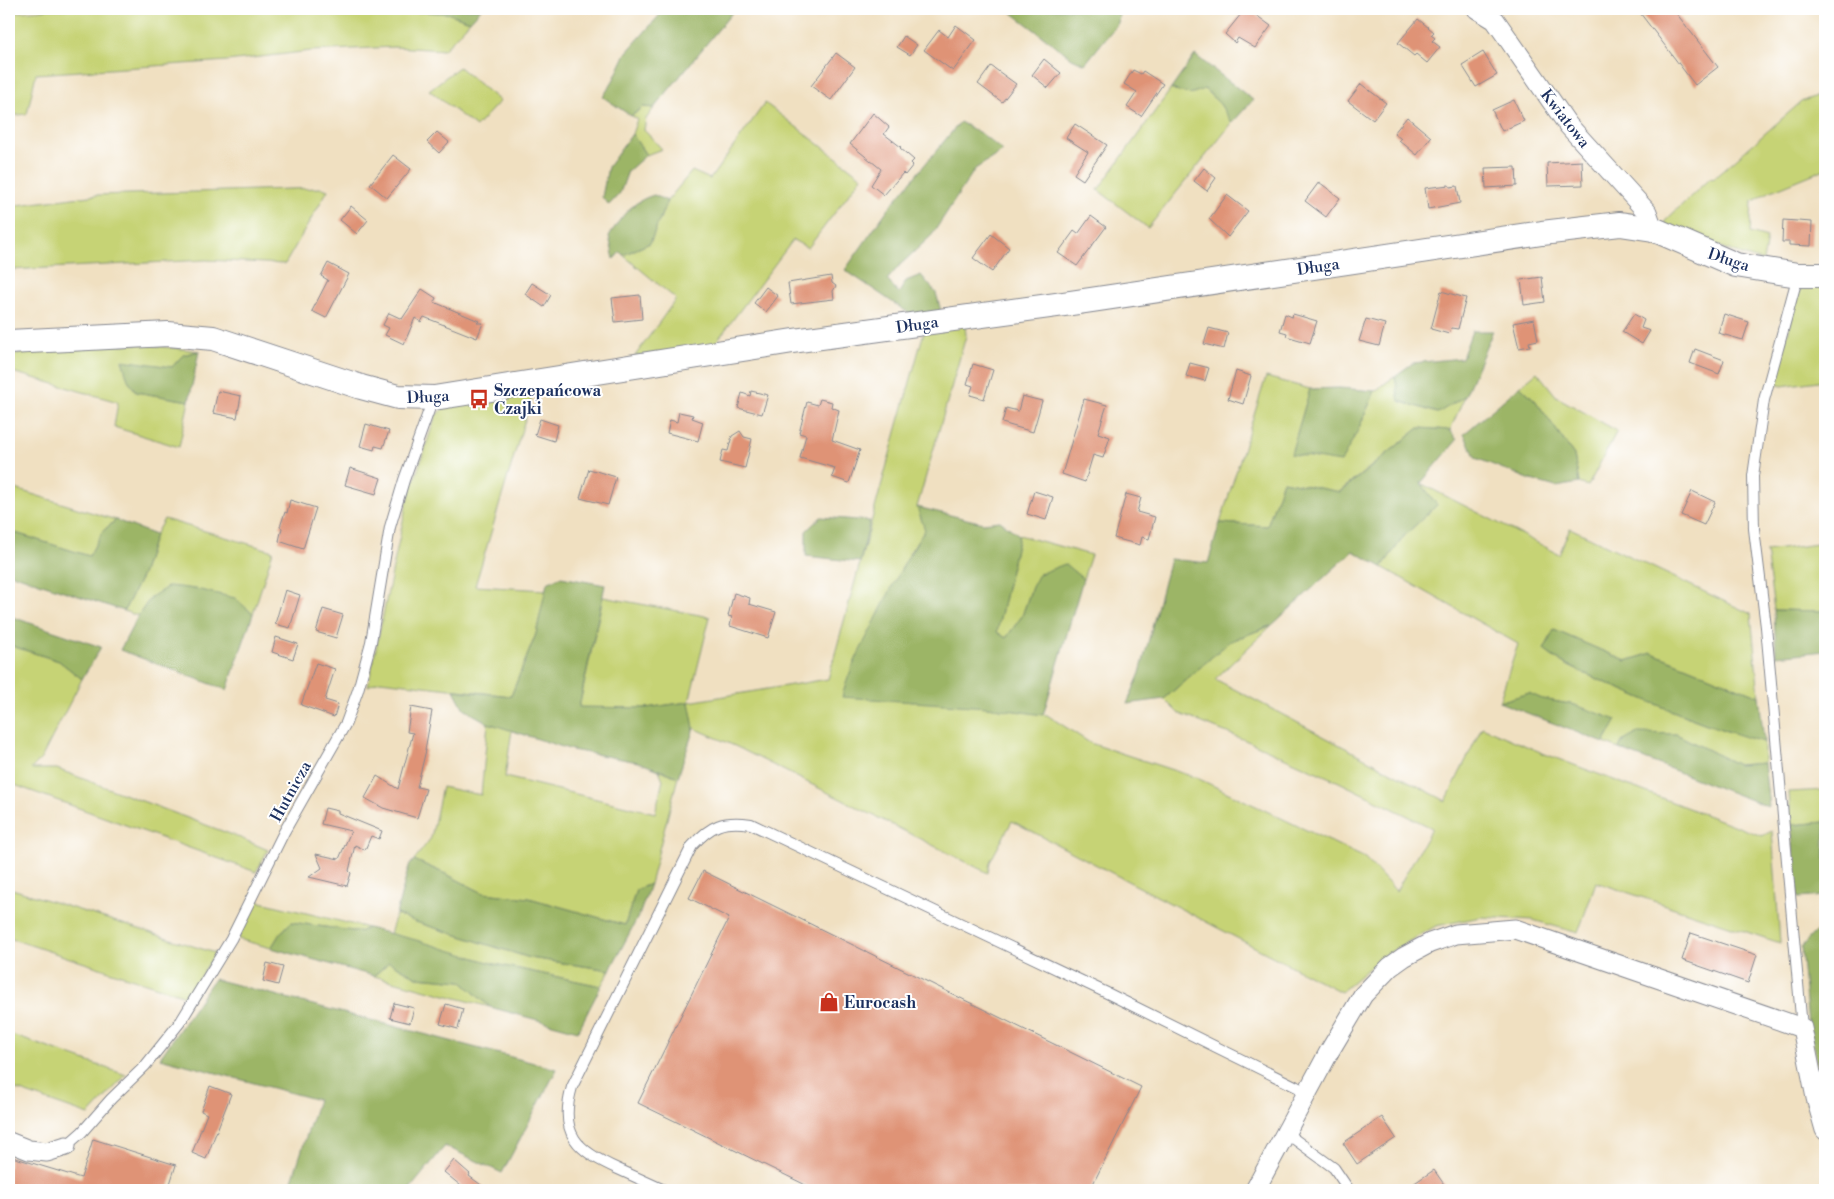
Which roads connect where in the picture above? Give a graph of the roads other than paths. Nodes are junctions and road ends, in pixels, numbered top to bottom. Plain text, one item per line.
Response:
1 (1477, 9) edge
2 (1653, 229) junction
3 (1798, 275) junction
4 (1825, 275) edge
5 (9, 342) edge
6 (434, 398) junction
7 (1802, 1028) junction
8 (1307, 1092) junction
9 (1825, 1130) edge
10 (1286, 1133) junction
11 (9, 1142) edge
12 (66, 1146) joint
13 (664, 1190) edge
14 (1255, 1190) edge
15 (1350, 1190) edge

1 - 2 street, Kwiatowa
2 - 3 street, Długa
2 - 6 street, Długa
3 - 4 street, Długa
3 - 7 lane
5 - 6 street, Długa
6 - 12 lane, Hutnicza
7 - 8 street
7 - 9 street
8 - 10 street
8 - 13 lane
10 - 14 street
10 - 15 lane
11 - 12 street

